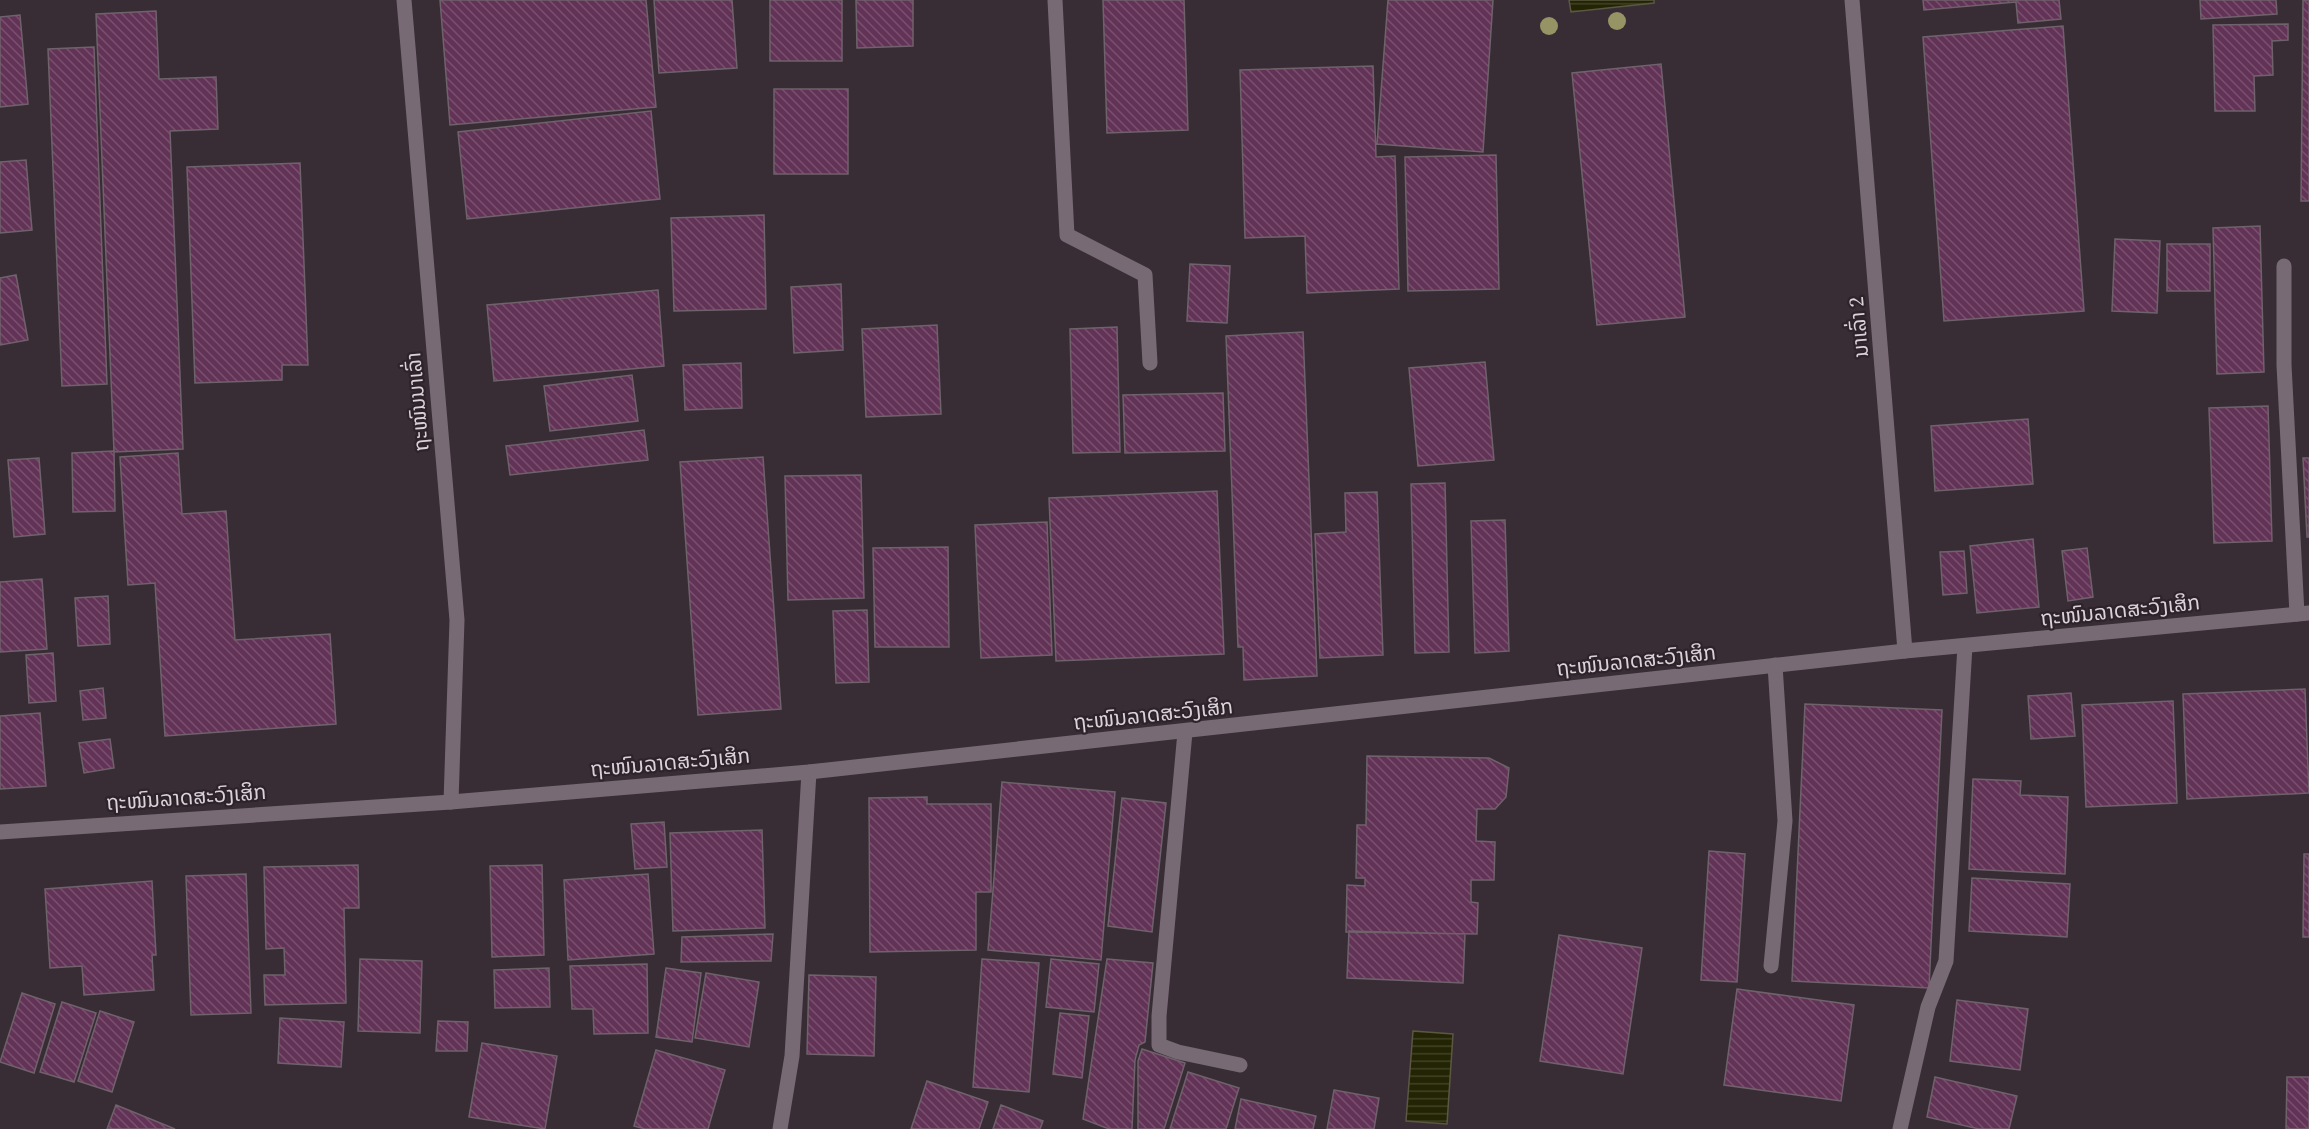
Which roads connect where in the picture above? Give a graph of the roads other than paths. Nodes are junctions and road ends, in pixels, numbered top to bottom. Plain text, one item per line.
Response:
1 (404, 0) edge
2 (1055, 0) edge
3 (1852, 0) edge
4 (2284, 266) dead end
5 (1150, 363) dead end
6 (2303, 614) edge
7 (1965, 646) junction
8 (1905, 651) junction
9 (1775, 665) junction
10 (1185, 732) junction
11 (810, 772) junction
12 (451, 802) junction
13 (0, 832) edge
14 (1771, 966) dead end
15 (1240, 1065) dead end
16 (780, 1129) edge
17 (1900, 1129) edge

1 - 12 street, ຖະໜົນນາເລົ່າ
2 - 5 street
3 - 8 street, ນາເລົ່າ 2
4 - 6 street
6 - 7 street, ຖະໜົນລາດສະວົງເສິກ
7 - 8 street, ຖະໜົນລາດສະວົງເສິກ
7 - 17 street
8 - 9 street, ຖະໜົນລາດສະວົງເສິກ
9 - 10 street, ຖະໜົນລາດສະວົງເສິກ
9 - 14 street
10 - 11 street, ຖະໜົນລາດສະວົງເສິກ
10 - 15 street
11 - 12 street, ຖະໜົນລາດສະວົງເສິກ
11 - 16 street
12 - 13 street, ຖະໜົນລາດສະວົງເສິກ

